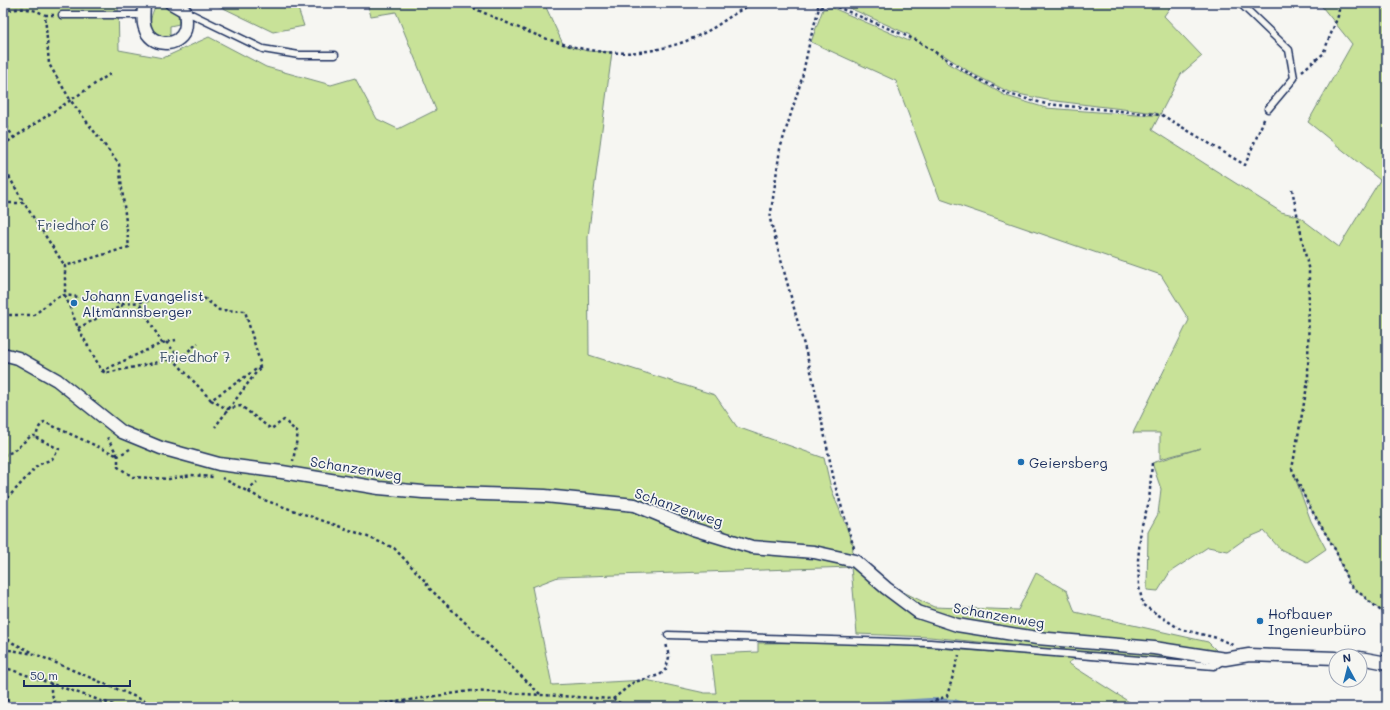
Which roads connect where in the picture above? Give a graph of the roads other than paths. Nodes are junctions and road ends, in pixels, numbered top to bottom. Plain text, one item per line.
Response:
1 (144, 3) edge
2 (171, 3) edge
3 (1240, 3) edge
4 (185, 11) junction
5 (62, 15) road end
6 (144, 16) junction
7 (335, 55) dead end
8 (1268, 109) road end
9 (3, 354) edge
10 (668, 636) road end
11 (1328, 658) edge
12 (1225, 659) junction
13 (1368, 659) edge
14 (1387, 663) edge

1 - 6 street
2 - 4 street
3 - 8 lane
4 - 6 street
4 - 7 lane
5 - 6 lane
9 - 12 street, Schanzenweg
10 - 12 lane
11 - 12 street, Schanzenweg
13 - 14 street

